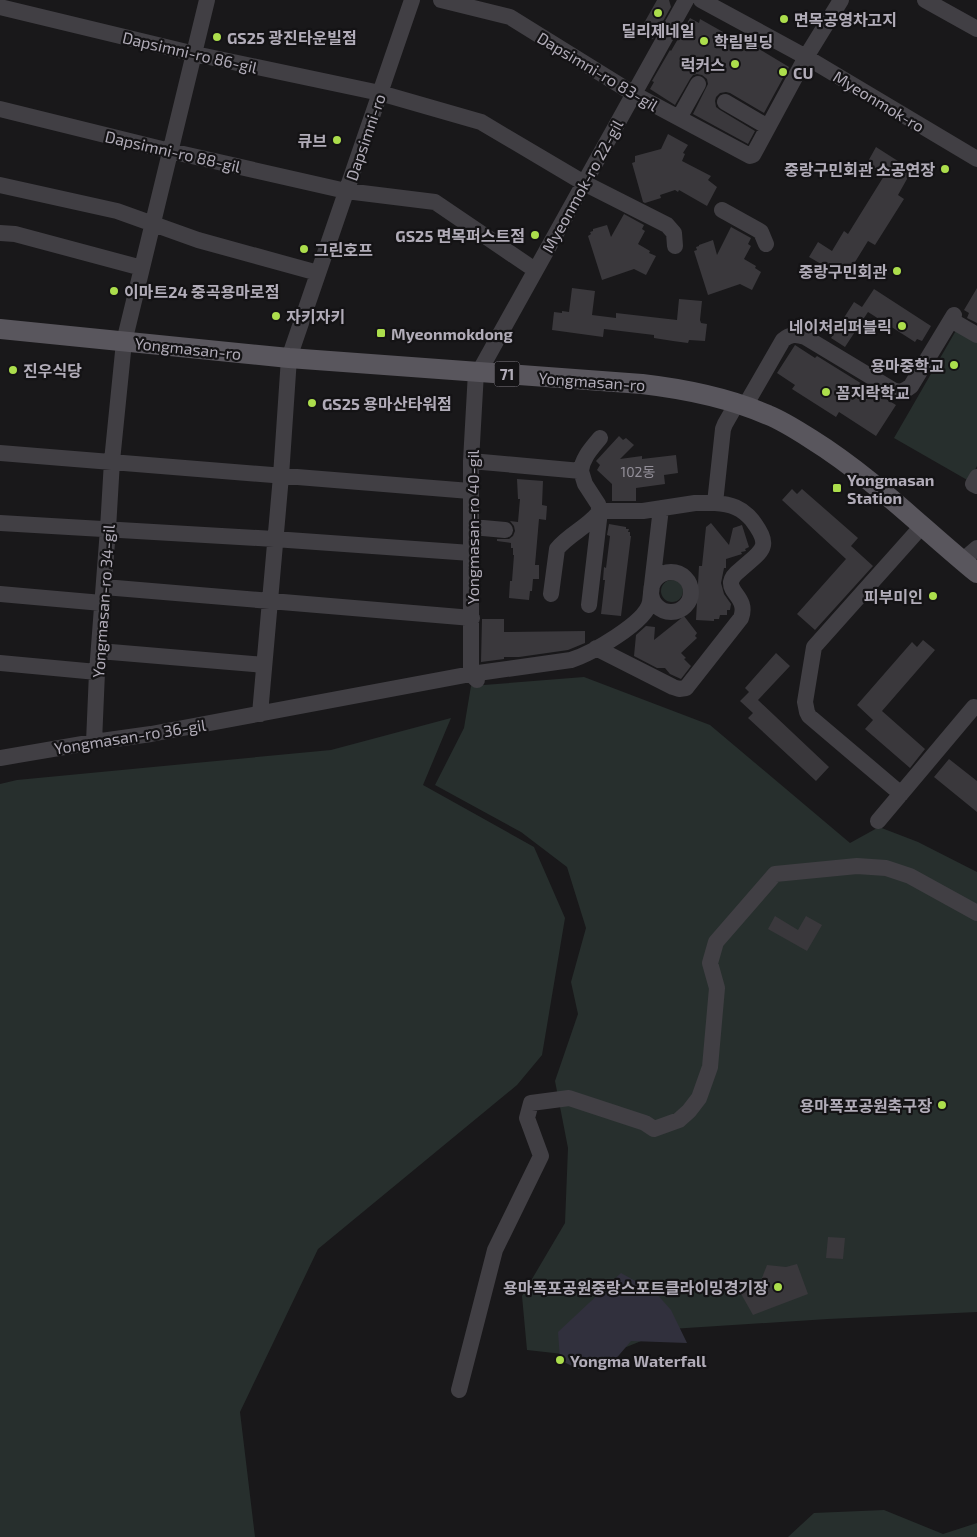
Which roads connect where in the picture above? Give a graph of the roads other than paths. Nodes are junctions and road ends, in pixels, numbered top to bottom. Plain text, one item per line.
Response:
1 (207, 0) edge
2 (412, 0) edge
3 (440, 0) edge
4 (686, 0) edge
5 (701, 0) edge
6 (841, 0) edge
7 (926, 0) edge
8 (0, 7) edge
9 (977, 29) edge
10 (195, 54) junction
11 (806, 57) junction
12 (698, 84) dead end
13 (380, 93) junction
14 (634, 94) junction
15 (724, 102) dead end
16 (0, 109) edge
17 (679, 118) junction
18 (768, 127) junction
19 (170, 151) junction
20 (977, 159) edge
21 (584, 183) junction
22 (0, 185) edge
23 (346, 191) junction
24 (722, 210) dead end
25 (153, 223) junction
26 (0, 234) edge
27 (766, 244) dead end
28 (675, 246) dead end
29 (142, 268) junction
30 (535, 270) junction
31 (318, 273) junction
32 (0, 330) edge
33 (977, 335) edge
34 (124, 342) junction
35 (289, 358) junction
36 (478, 372) junction
37 (741, 404) junction
38 (600, 438) dead end
39 (0, 453) edge
40 (112, 461) junction
41 (471, 461) junction
42 (581, 471) junction
43 (280, 476) junction
44 (977, 477) edge
45 (977, 486) edge
46 (470, 491) junction
47 (715, 503) junction
48 (661, 508) junction
49 (600, 512) junction
50 (0, 523) edge
51 (922, 526) junction
52 (472, 527) junction
53 (108, 529) junction
54 (504, 530) dead end
55 (274, 539) junction
56 (471, 554) junction
57 (972, 561) edge
58 (0, 594) edge
59 (551, 594) dead end
60 (103, 595) junction
61 (269, 601) junction
62 (588, 605) dead end
63 (472, 618) junction
64 (596, 648) junction
65 (99, 652) junction
66 (0, 663) edge
67 (264, 665) junction
68 (97, 672) junction
69 (474, 677) junction
70 (974, 708) dead end
71 (260, 714) junction
72 (94, 742) junction
73 (0, 758) edge
74 (901, 794) junction
75 (878, 821) dead end
76 (977, 913) edge
77 (459, 1390) dead end

1 - 10 street, Yongmasan-ro 34-gil
2 - 13 street, Dapsimni-ro
3 - 14 street, Dapsimni-ro 83-gil
4 - 14 street, Myeonmok-ro 22-gil
5 - 11 street, Myeonmok-ro
6 - 11 street
7 - 9 street
8 - 10 street, Dapsimni-ro 86-gil
10 - 13 street, Dapsimni-ro 86-gil
10 - 19 street, Yongmasan-ro 34-gil
11 - 18 street
11 - 20 street, Myeonmok-ro
12 - 17 street
13 - 21 street, Dapsimni-ro 86-gil
13 - 23 street, Dapsimni-ro
14 - 17 street, Dapsimni-ro 83-gil
14 - 21 street, Myeonmok-ro 22-gil
15 - 18 street
16 - 19 street, Dapsimni-ro 88-gil
17 - 18 street, Dapsimni-ro 83-gil
19 - 23 street, Dapsimni-ro 88-gil
19 - 25 street, Yongmasan-ro 34-gil
21 - 28 street, Dapsimni-ro 86-gil
21 - 30 street, Myeonmok-ro 22-gil
22 - 25 street
23 - 30 street, Dapsimni-ro 88-gil
23 - 31 street, Dapsimni-ro
24 - 27 street
25 - 29 street, Yongmasan-ro 34-gil
25 - 31 street
26 - 29 street
29 - 34 street, Yongmasan-ro 34-gil
30 - 36 street, Myeonmok-ro 22-gil
31 - 35 street, Dapsimni-ro
32 - 34 main road, Yongmasan-ro / 71
33 - 37 street
34 - 35 main road, Yongmasan-ro / 71
34 - 40 street, Yongmasan-ro 34-gil
35 - 36 main road, Yongmasan-ro / 71
35 - 43 street
36 - 37 main road, Yongmasan-ro / 71
36 - 41 street, Yongmasan-ro 40-gil
37 - 47 street
37 - 51 main road, Yongmasan-ro / 71
38 - 42 street
39 - 40 street
40 - 43 street
40 - 53 street, Yongmasan-ro 34-gil
41 - 42 street
41 - 46 street, Yongmasan-ro 40-gil
42 - 49 street
43 - 46 street
43 - 55 street
44 - 45 street
46 - 52 street, Yongmasan-ro 40-gil
47 - 48 street
47 - 64 street
48 - 49 street
48 - 64 street, Yongmasan-ro 36-gil
49 - 59 street
49 - 62 street
50 - 53 street
51 - 57 main road, Yongmasan-ro / 71
51 - 74 street
52 - 54 street
52 - 56 street, Yongmasan-ro 40-gil
53 - 55 street
53 - 60 street, Yongmasan-ro 34-gil
55 - 56 street
55 - 61 street
56 - 63 street, Yongmasan-ro 40-gil
58 - 60 street
60 - 61 street
60 - 65 street, Yongmasan-ro 34-gil
61 - 63 street
61 - 67 street
63 - 69 street, Yongmasan-ro 40-gil
64 - 69 street, Yongmasan-ro 36-gil
65 - 67 street
65 - 68 street, Yongmasan-ro 34-gil
66 - 68 street
67 - 71 street
68 - 72 street, Yongmasan-ro 34-gil
69 - 71 street, Yongmasan-ro 36-gil
70 - 74 street
71 - 72 street, Yongmasan-ro 36-gil
72 - 73 street, Yongmasan-ro 36-gil
74 - 75 street
76 - 77 street

